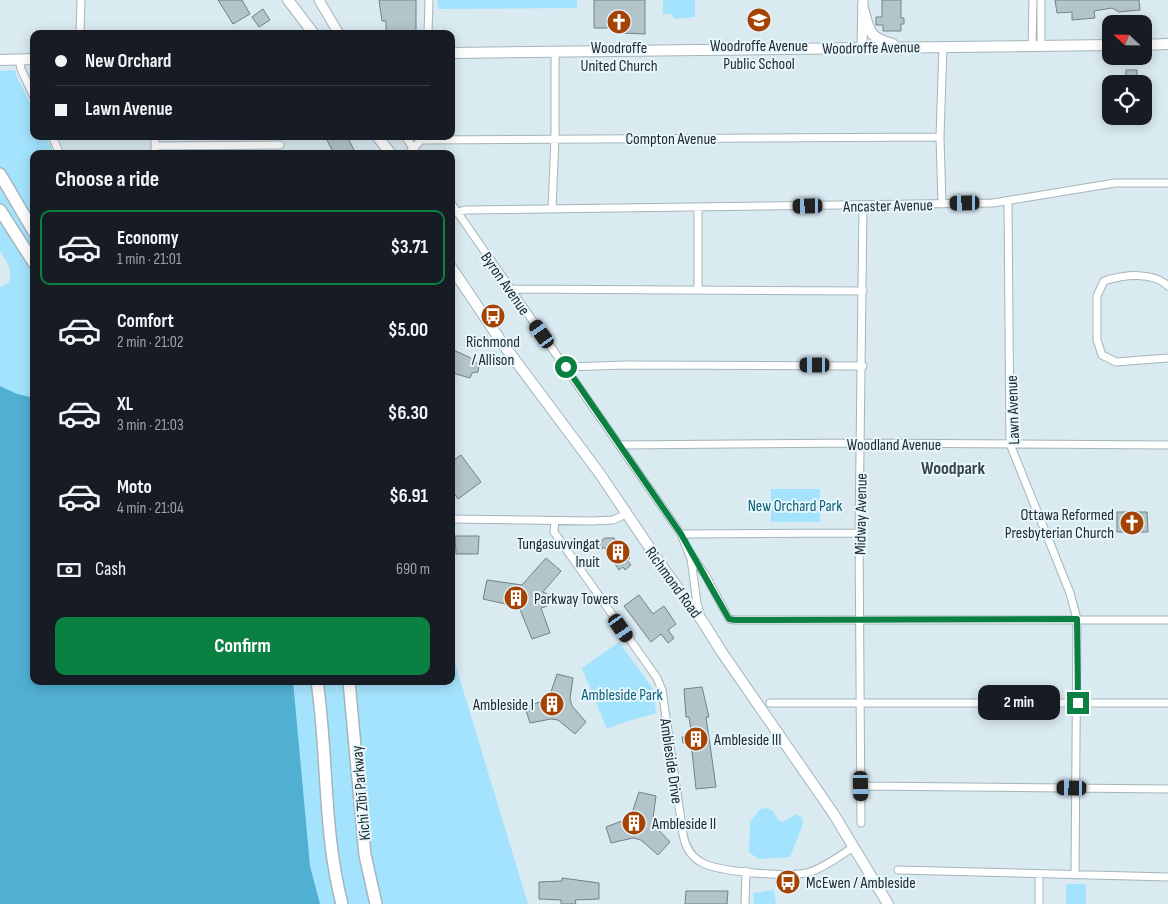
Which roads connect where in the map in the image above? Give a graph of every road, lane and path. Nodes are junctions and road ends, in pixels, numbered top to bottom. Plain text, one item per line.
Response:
1 (80, 0) edge
2 (288, 0) edge
3 (319, 0) edge
4 (429, 0) edge
5 (1033, 0) edge
6 (1041, 0) edge
7 (863, 4) edge
8 (80, 30) edge
9 (311, 30) edge
10 (337, 30) edge
11 (428, 30) edge
12 (1152, 44) edge
13 (1168, 44) edge
14 (1037, 45) junction
15 (1102, 45) edge
16 (943, 46) junction
17 (904, 47) junction
18 (862, 48) junction
19 (554, 51) junction
20 (455, 53) edge
21 (19, 59) junction
22 (30, 59) edge
23 (0, 60) edge
24 (30, 88) edge
25 (940, 137) junction
26 (555, 138) junction
27 (455, 139) edge
28 (380, 140) edge
29 (280, 144) dead end
30 (155, 150) edge
31 (388, 150) edge
32 (0, 174) edge
33 (1168, 183) edge
34 (1008, 202) junction
35 (942, 204) junction
36 (863, 205) junction
37 (455, 208) edge
38 (698, 208) junction
39 (552, 209) junction
40 (0, 210) edge
41 (458, 212) junction
42 (30, 225) edge
43 (30, 257) edge
44 (455, 273) edge
45 (1168, 286) edge
46 (510, 289) junction
47 (698, 289) junction
48 (863, 291) junction
49 (1168, 358) edge
50 (863, 366) junction
51 (566, 367) junction
52 (861, 443) junction
53 (1010, 444) junction
54 (620, 445) junction
55 (1168, 445) edge
56 (626, 514) junction
57 (455, 519) edge
58 (554, 521) junction
59 (681, 534) junction
60 (860, 534) junction
61 (688, 550) junction
62 (860, 619) junction
63 (1077, 619) junction
64 (1168, 620) edge
65 (703, 622) junction
66 (317, 685) edge
67 (350, 685) edge
68 (770, 703) dead end
69 (861, 703) junction
70 (1078, 703) junction
71 (1168, 703) edge
72 (861, 786) junction
73 (1077, 788) junction
74 (1168, 789) edge
75 (862, 823) dead end
76 (853, 847) junction
77 (898, 870) dead end
78 (746, 871) junction
79 (1039, 875) junction
80 (1075, 875) junction
81 (1168, 877) edge
82 (342, 904) edge
83 (376, 904) edge
84 (745, 904) edge
85 (888, 904) edge
86 (1039, 904) edge

1 - 8 street
2 - 9 main road
3 - 10 street
4 - 11 street
5 - 14 street
6 - 14 street
7 - 17 main road
7 - 18 street
12 - 13 main road
14 - 15 main road, Woodroffe Avenue
14 - 16 main road, Woodroffe Avenue
16 - 17 main road, Woodroffe Avenue
16 - 25 street
17 - 18 main road, Woodroffe Avenue
18 - 19 main road, Woodroffe Avenue
19 - 20 main road, Woodroffe Avenue
19 - 26 street
21 - 22 main road
21 - 23 main road
21 - 24 street
25 - 26 street, Compton Avenue
25 - 35 street
26 - 27 street, Compton Avenue
26 - 39 street
28 - 31 main road
29 - 30 street
32 - 42 highway
33 - 34 street, Ancaster Avenue
34 - 35 street, Ancaster Avenue
34 - 53 street, Lawn Avenue
35 - 36 street, Ancaster Avenue
36 - 38 street, Ancaster Avenue
36 - 48 street, Midway Avenue
37 - 41 street, Byron Avenue
38 - 39 street, Ancaster Avenue
38 - 47 street
39 - 41 street, Ancaster Avenue
40 - 43 highway
41 - 46 street, Byron Avenue
44 - 56 main road, Richmond Road
45 - 49 street
46 - 47 street
46 - 51 street, Byron Avenue
47 - 48 street
48 - 50 street, Midway Avenue
50 - 51 street
50 - 52 street, Midway Avenue
51 - 54 street, Byron Avenue
52 - 53 street, Woodland Avenue
52 - 54 street, Woodland Avenue
52 - 60 street, Midway Avenue
53 - 55 street, Woodland Avenue
53 - 63 street, Lawn Avenue
54 - 59 street, Byron Avenue
56 - 58 street
56 - 65 main road, Richmond Road
57 - 58 street
58 - 78 street, Ambleside Drive
59 - 60 street
59 - 61 street, Byron Avenue
60 - 62 street, Midway Avenue
61 - 62 street
61 - 65 street, Byron Avenue
62 - 63 street
62 - 69 street, Midway Avenue
63 - 64 street
63 - 70 street, Lawn Avenue
65 - 76 main road, Richmond Road
66 - 82 highway, Kichi Zībī Parkway
67 - 83 highway, Kichi Zībī Parkway
68 - 69 street
69 - 70 street
69 - 72 street, Midway Avenue
70 - 71 street
70 - 73 street, Lawn Avenue
72 - 73 street
72 - 75 street, Midway Avenue
73 - 74 street
73 - 80 street, Lawn Avenue
76 - 78 street, Ambleside Drive
76 - 85 main road, Richmond Road
77 - 79 street
78 - 84 street
79 - 80 street
79 - 86 street
80 - 81 street

